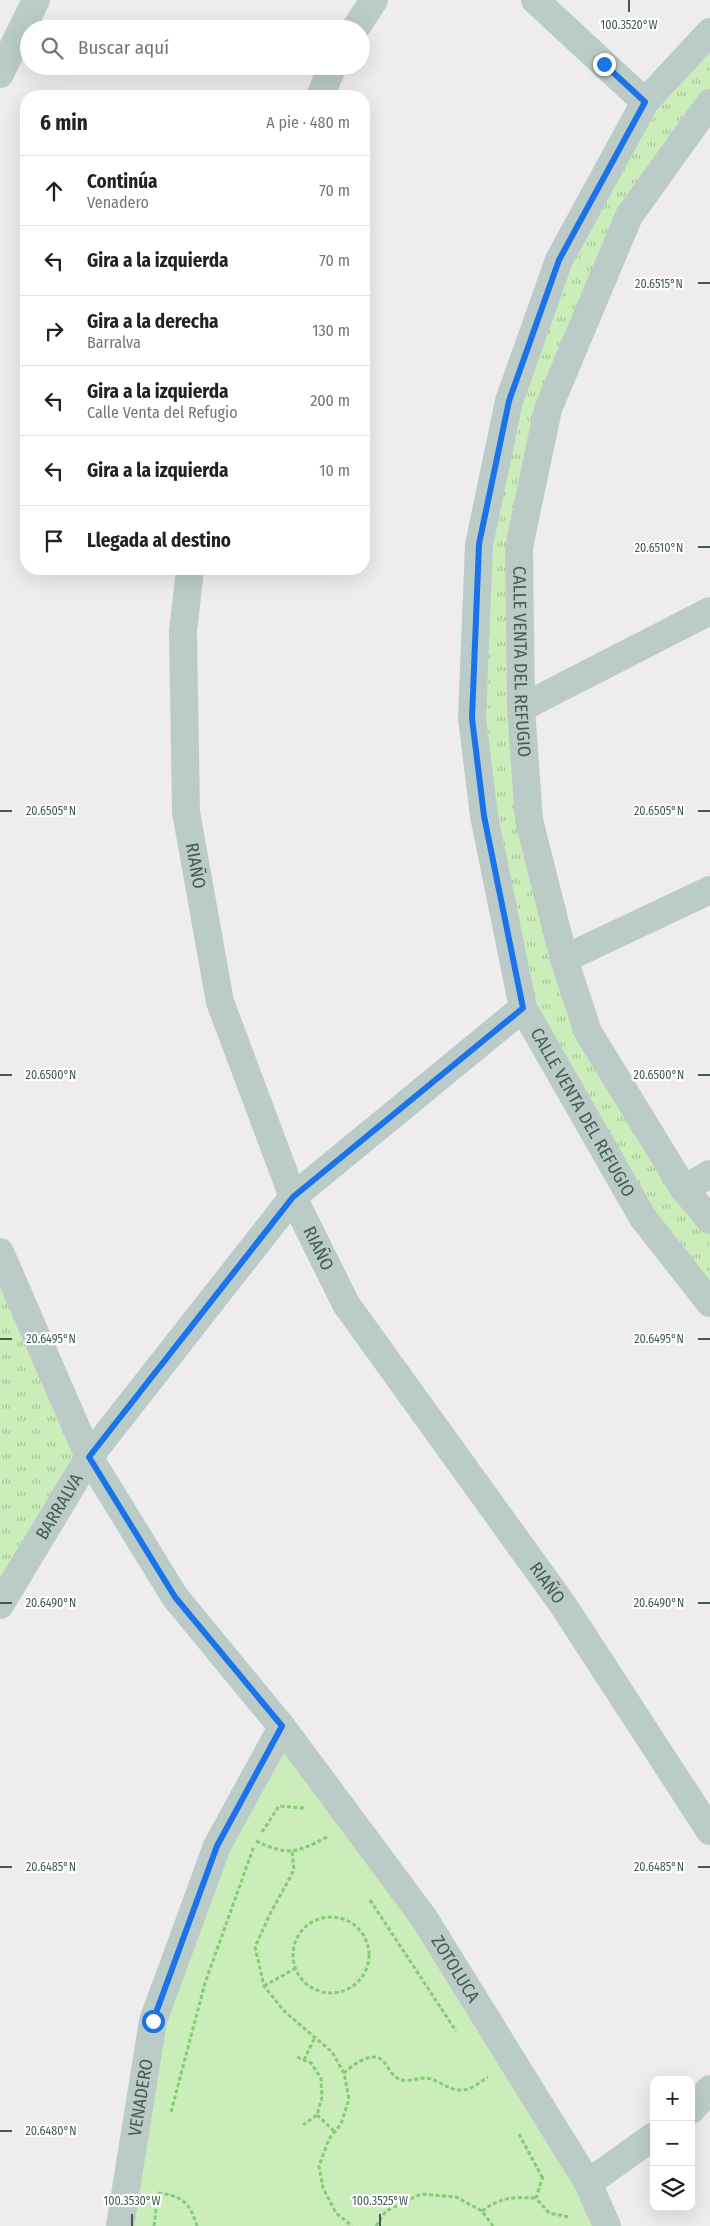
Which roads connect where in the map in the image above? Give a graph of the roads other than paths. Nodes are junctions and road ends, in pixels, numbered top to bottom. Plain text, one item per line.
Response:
1 (36, 0) edge
2 (374, 0) edge
3 (534, 0) edge
4 (26, 20) edge
5 (361, 20) edge
6 (710, 32) edge
7 (20, 33) edge
8 (0, 74) edge
9 (328, 75) edge
10 (322, 90) edge
11 (645, 102) junction
12 (710, 103) edge
13 (189, 575) edge
14 (710, 611) edge
15 (521, 708) junction
16 (710, 890) edge
17 (564, 960) junction
18 (523, 1008) junction
19 (710, 1174) edge
20 (684, 1189) junction
21 (293, 1197) junction
22 (710, 1220) edge
23 (0, 1252) edge
24 (710, 1303) edge
25 (89, 1457) junction
26 (0, 1605) edge
27 (282, 1726) junction
28 (710, 1830) edge
29 (710, 2089) edge
30 (695, 2106) edge
31 (650, 2139) edge
32 (588, 2183) junction
33 (120, 2226) edge
34 (607, 2226) edge

1 - 4 street
2 - 5 street
3 - 11 street
6 - 11 street, CALLE VENTA DEL REFUGIO
7 - 8 street
9 - 10 street
11 - 18 street, CALLE VENTA DEL REFUGIO
12 - 15 street, CALLE VENTA DEL REFUGIO
13 - 21 street, RIAÑO
14 - 15 street
15 - 17 street, CALLE VENTA DEL REFUGIO
16 - 17 street
17 - 20 street, CALLE VENTA DEL REFUGIO
18 - 21 street, BARRALVA
18 - 24 street, CALLE VENTA DEL REFUGIO
19 - 20 street
20 - 22 street, CALLE VENTA DEL REFUGIO
21 - 25 street, BARRALVA
21 - 28 street, RIAÑO
23 - 25 street, ZOTOLUCA
25 - 26 street, BARRALVA
25 - 27 street, ZOTOLUCA
27 - 32 street, ZOTOLUCA
27 - 33 street, VENADERO
29 - 30 street
31 - 32 street
32 - 34 street, ZOTOLUCA

